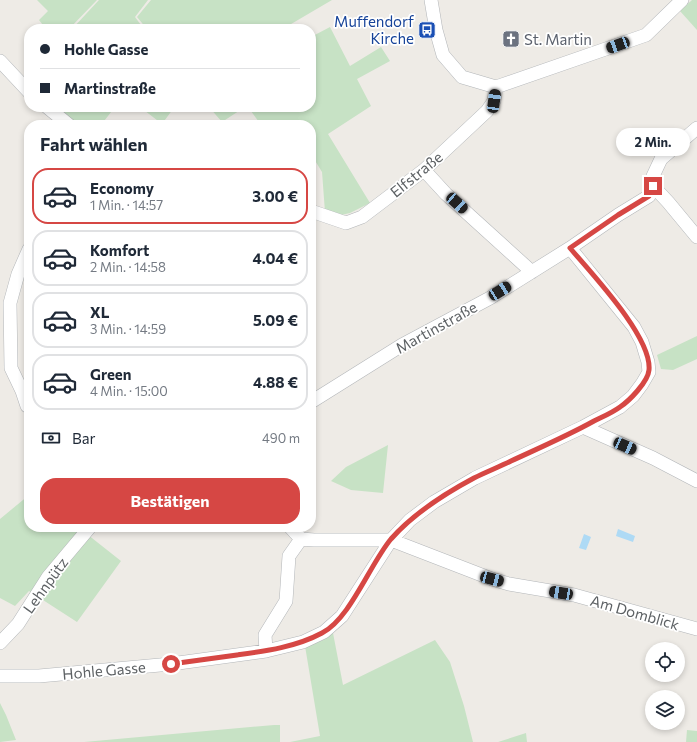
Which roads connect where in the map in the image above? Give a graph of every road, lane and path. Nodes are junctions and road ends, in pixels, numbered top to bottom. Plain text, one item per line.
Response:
1 (431, 0) edge
2 (682, 0) edge
3 (0, 61) edge
4 (24, 87) edge
5 (496, 87) junction
6 (53, 112) edge
7 (63, 120) edge
8 (697, 128) edge
9 (424, 170) junction
10 (653, 186) junction
11 (316, 213) edge
12 (697, 237) edge
13 (570, 248) junction
14 (24, 260) edge
15 (532, 272) junction
16 (24, 397) edge
17 (316, 399) edge
18 (583, 427) junction
19 (697, 481) edge
20 (86, 532) edge
21 (295, 532) edge
22 (301, 538) junction
23 (391, 540) junction
24 (697, 629) edge
25 (0, 643) edge
26 (266, 651) junction
27 (0, 676) edge

1 - 5 street
2 - 5 street
3 - 4 street
5 - 9 street, Elfstraße
6 - 7 street
8 - 10 street, Martinstraße
9 - 11 street, Elfstraße
9 - 15 street
10 - 12 street
10 - 13 street, Martinstraße
13 - 15 street, Martinstraße
13 - 18 street, Hohle Gasse
14 - 16 street
15 - 17 street, Martinstraße
18 - 19 street
18 - 23 street, Hohle Gasse
20 - 25 street, Lehnpütz
21 - 22 street
22 - 23 street
22 - 26 street
23 - 24 street, Am Domblick
23 - 26 street, Hohle Gasse
26 - 27 street, Hohle Gasse

